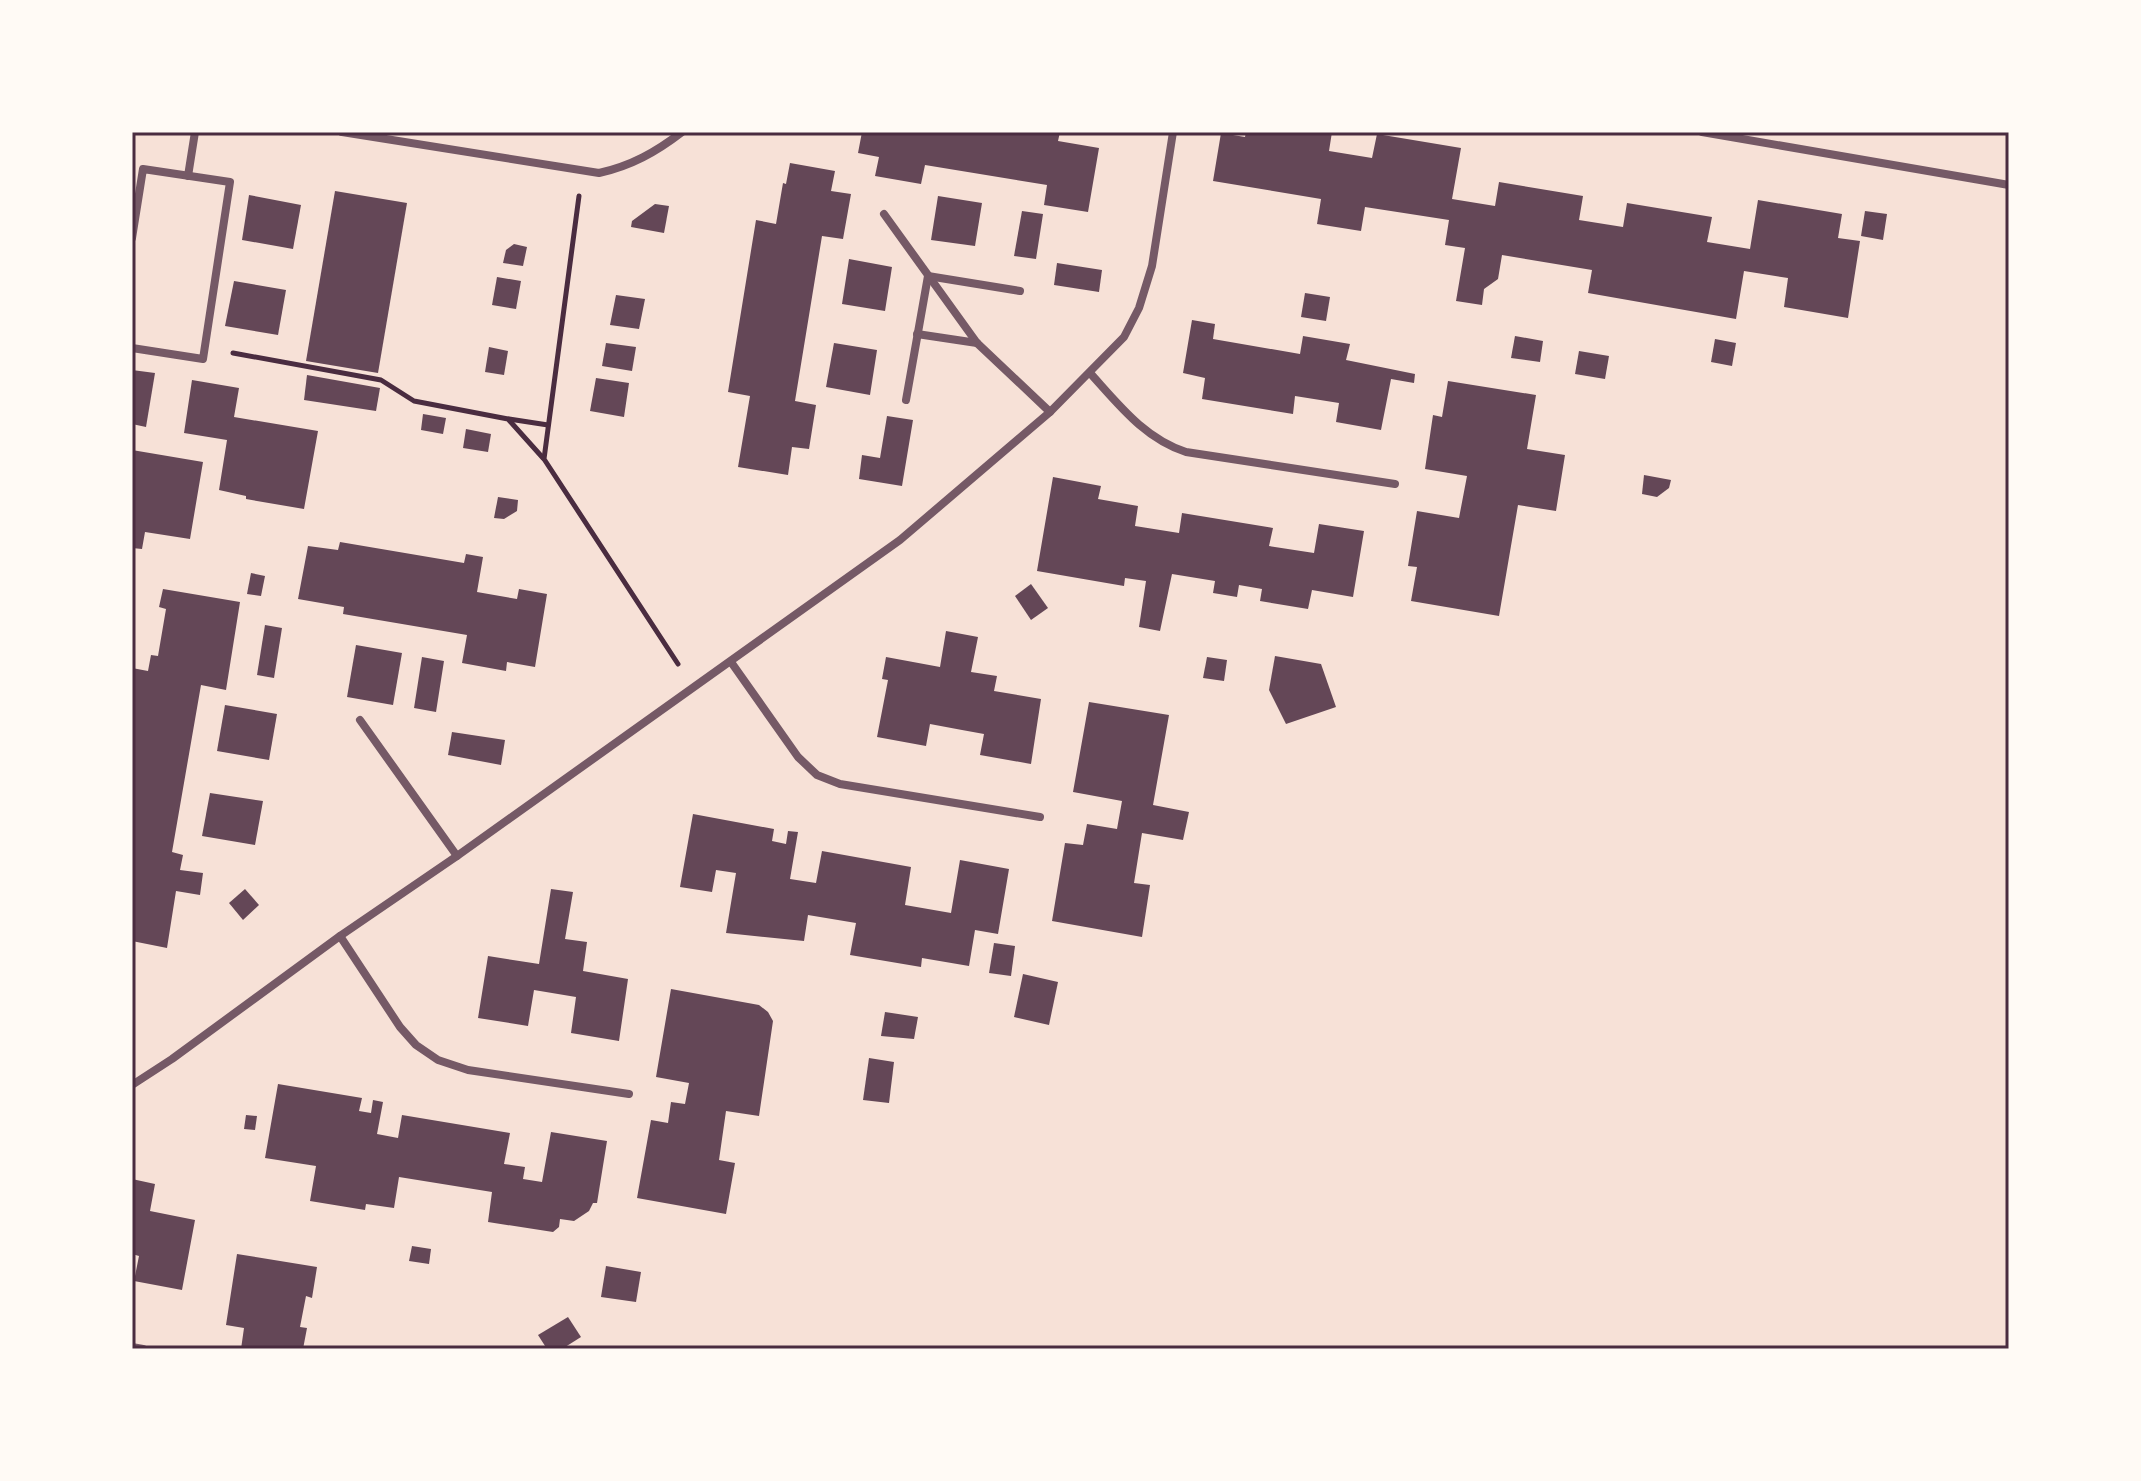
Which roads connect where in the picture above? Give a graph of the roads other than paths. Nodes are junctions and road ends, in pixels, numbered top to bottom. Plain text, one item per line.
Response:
1 (195, 132) edge
2 (342, 132) edge
3 (682, 132) edge
4 (1173, 132) edge
5 (1702, 132) edge
6 (188, 176) junction
7 (2009, 185) edge
8 (884, 214) dead end
9 (132, 238) edge
10 (928, 276) junction
11 (1020, 291) dead end
12 (917, 334) junction
13 (977, 343) junction
14 (132, 348) edge
15 (1090, 373) junction
16 (906, 400) dead end
17 (1050, 412) junction
18 (1395, 484) dead end
19 (731, 662) junction
20 (360, 720) dead end
21 (1040, 817) dead end
22 (457, 856) junction
23 (340, 936) junction
24 (132, 1085) edge
25 (629, 1094) dead end
26 (132, 1347) edge
27 (143, 1349) edge

1 - 6 street
2 - 3 street
4 - 15 street
5 - 7 street
6 - 9 street
6 - 14 street
8 - 10 street
10 - 11 street
10 - 12 street
10 - 13 street
12 - 13 street
12 - 16 street
13 - 17 street
15 - 17 street
15 - 18 street
17 - 19 street
19 - 21 street
19 - 22 street
20 - 22 street
22 - 23 street
23 - 24 street
23 - 25 street
26 - 27 street

